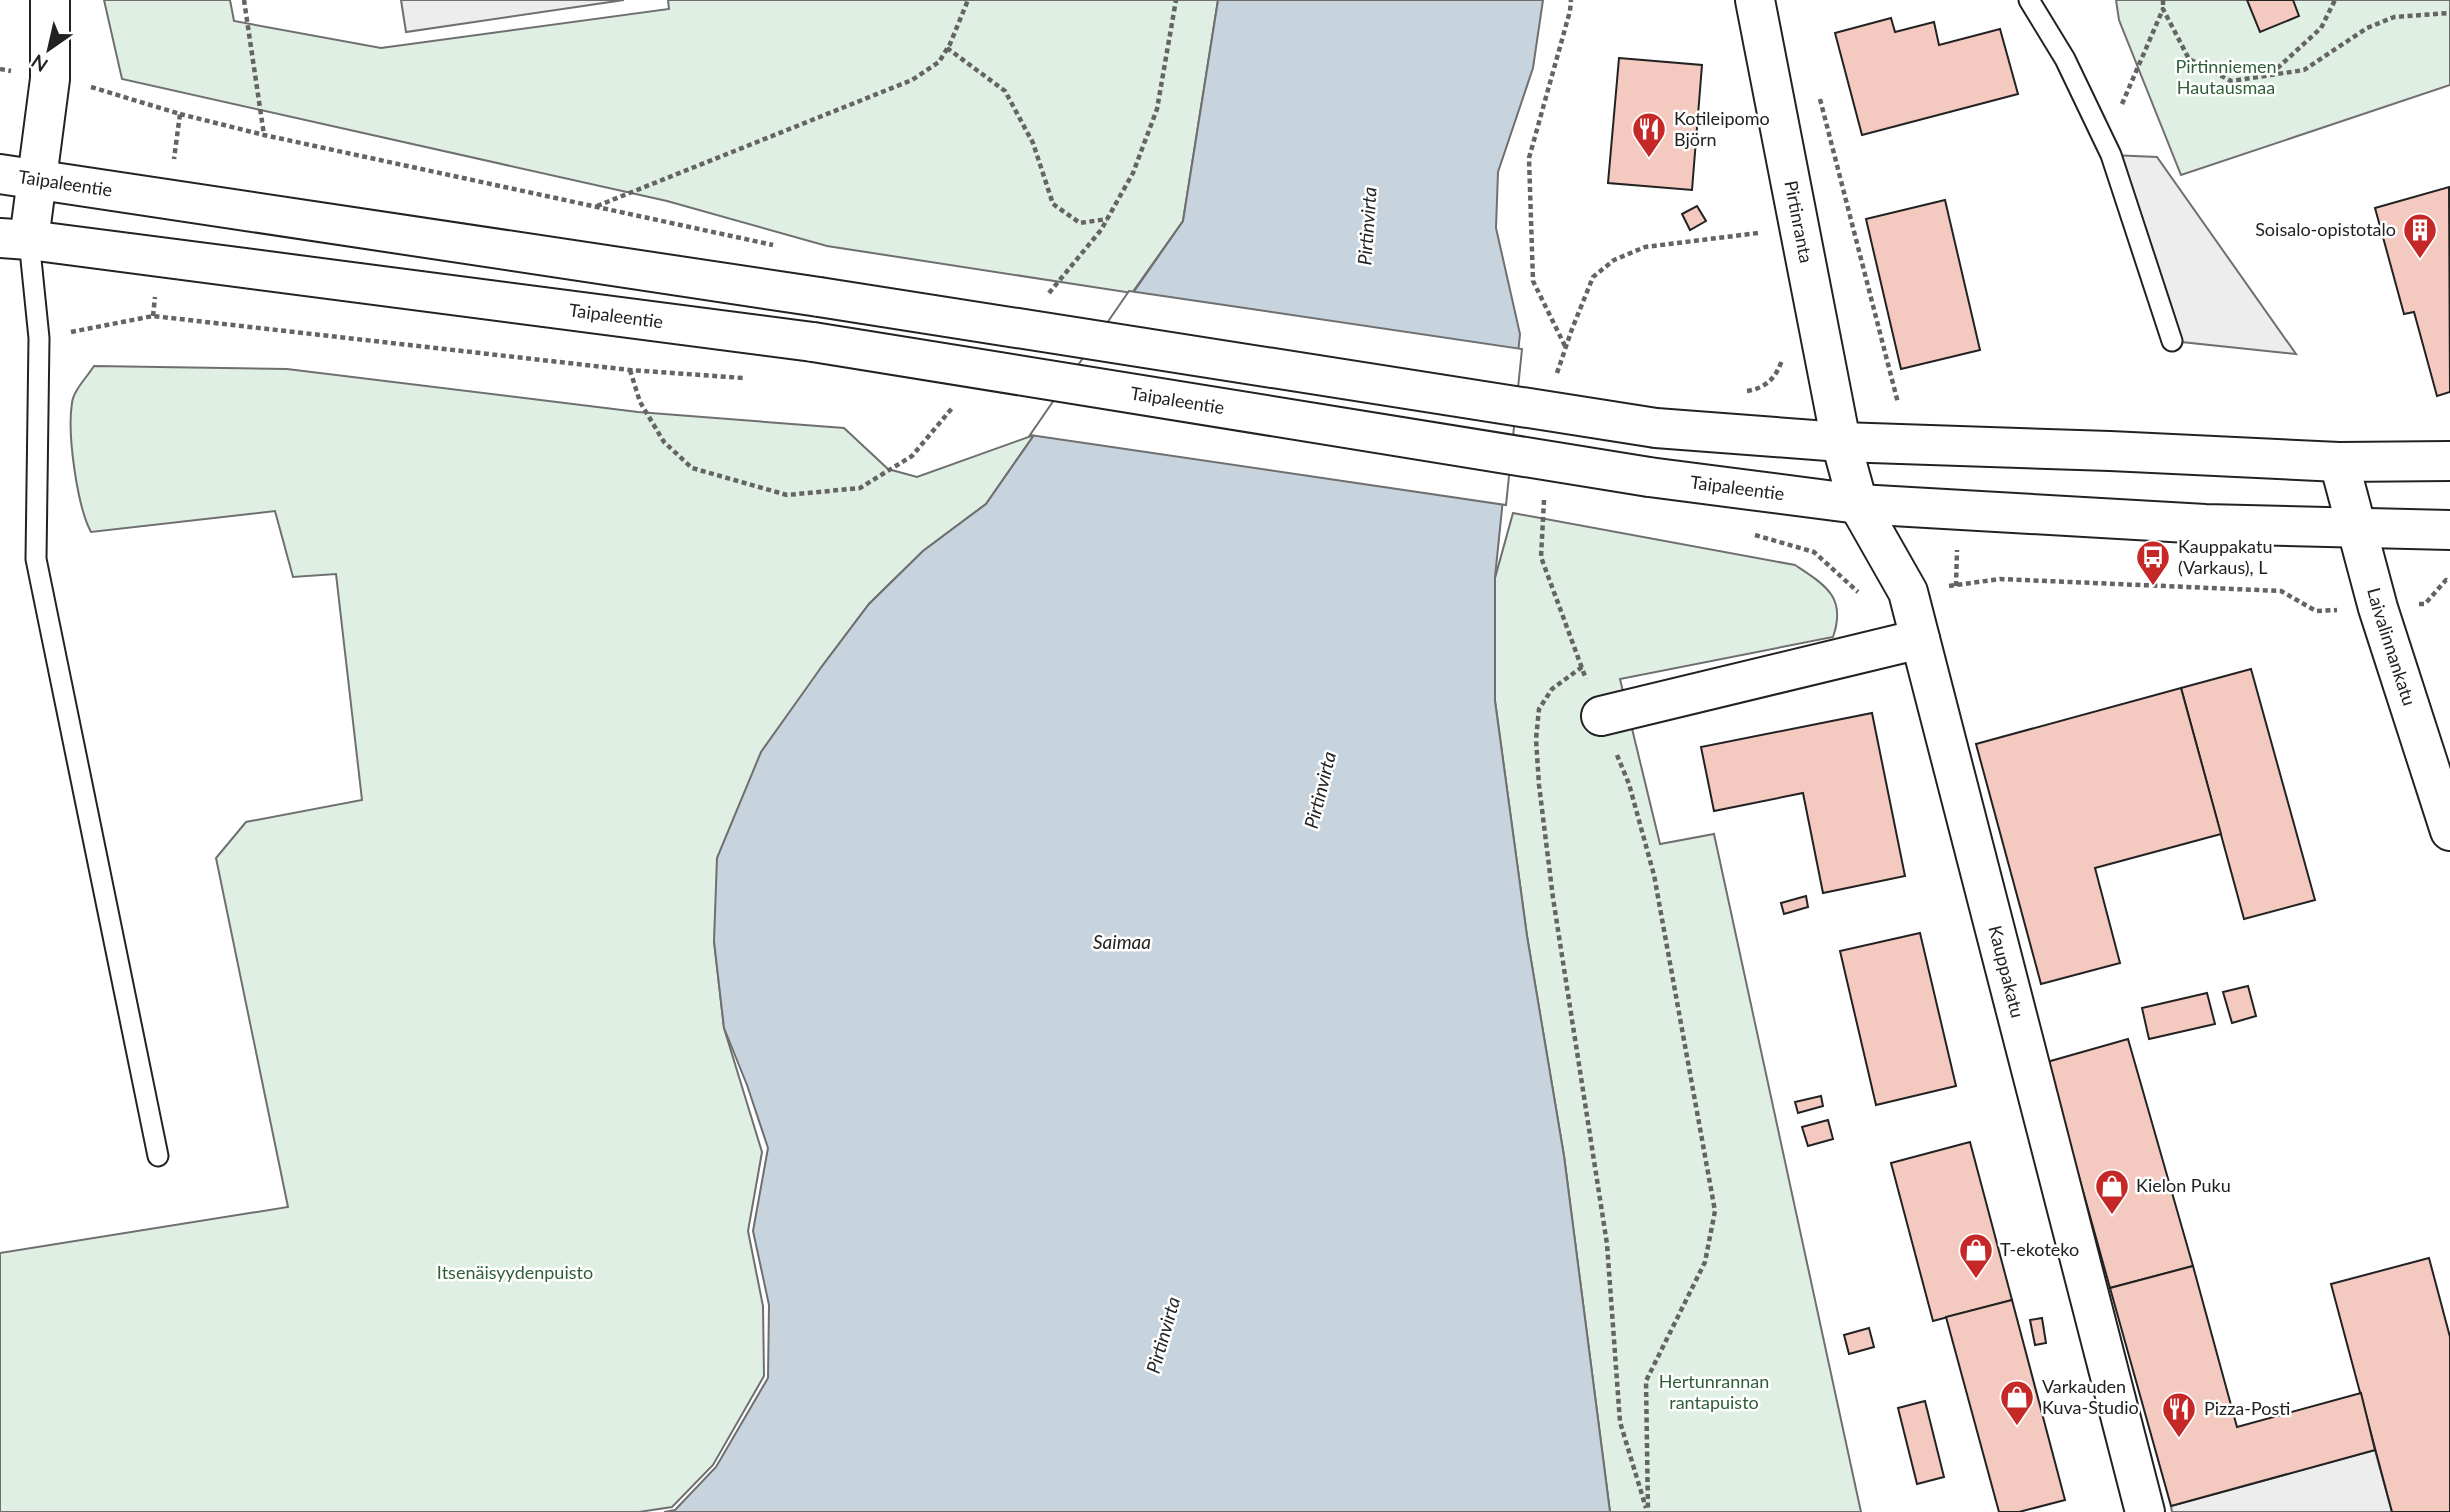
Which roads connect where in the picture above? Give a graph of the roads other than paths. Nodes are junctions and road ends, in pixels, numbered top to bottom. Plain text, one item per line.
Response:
1 (50, 0) edge
2 (1755, 0) edge
3 (2029, 0) edge
4 (0, 174) edge
5 (37, 178) junction
6 (14, 239) edge
7 (2172, 341) dead end
8 (1841, 442) junction
9 (2450, 461) edge
10 (2339, 462) junction
11 (1858, 503) junction
12 (2357, 529) junction
13 (2450, 530) edge
14 (1920, 639) junction
15 (1601, 716) dead end
16 (2450, 831) edge
17 (158, 1156) dead end
18 (2145, 1512) edge

1 - 5 main road
2 - 8 main road, Pirtinranta
3 - 7 lane
4 - 5 main road, Taipaleentie
5 - 6 main road
5 - 8 main road, Taipaleentie, bridge
6 - 11 main road, Taipaleentie, bridge
6 - 17 lane
8 - 10 main road, Taipaleentie
8 - 11 main road, Kauppakatu
9 - 10 main road, Taipaleentie
10 - 12 main road, Laivalinnankatu
11 - 12 main road, Taipaleentie
11 - 14 main road, Kauppakatu
12 - 13 main road, Taipaleentie
12 - 16 main road, Laivalinnankatu
14 - 15 main road
14 - 18 main road, Kauppakatu

